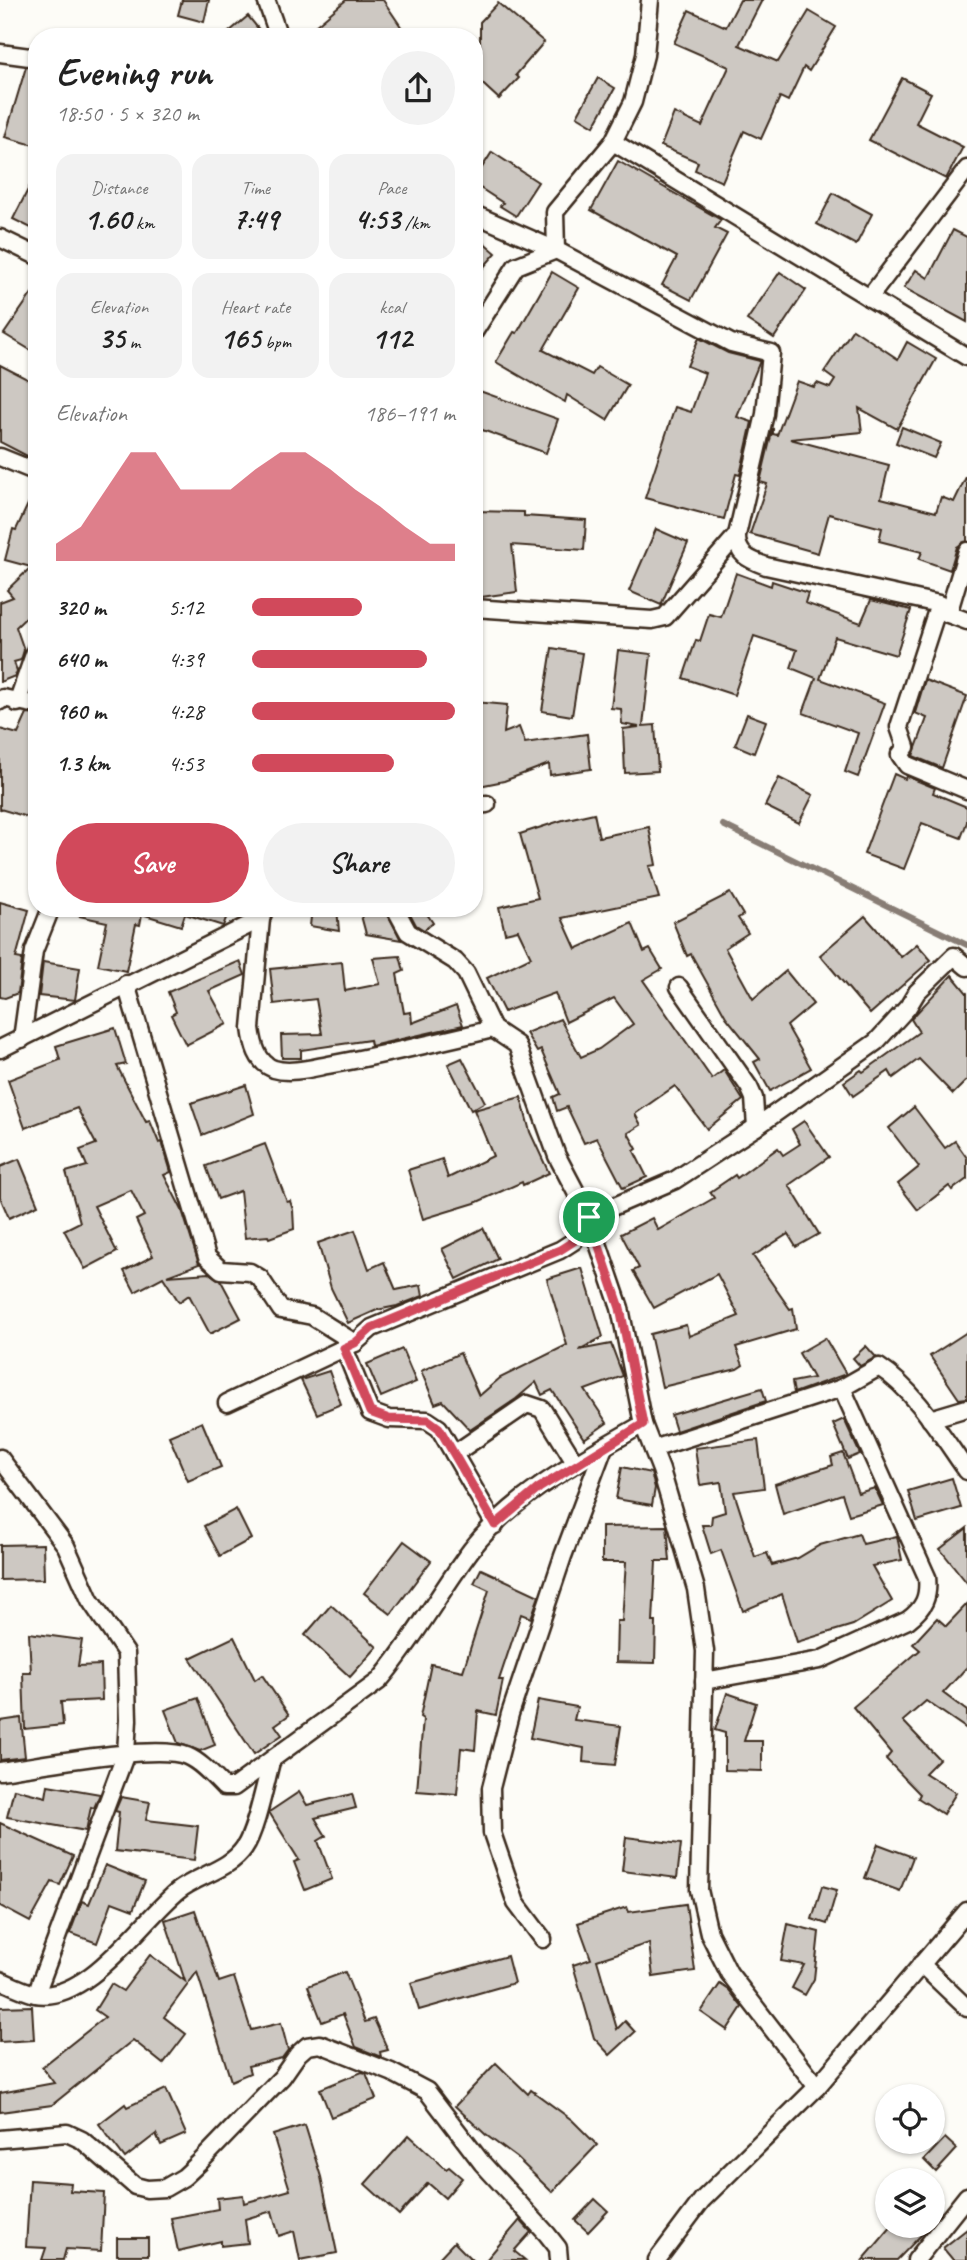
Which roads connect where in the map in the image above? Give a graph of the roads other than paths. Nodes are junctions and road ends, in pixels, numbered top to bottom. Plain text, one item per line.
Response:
1 (266, 0) edge
2 (650, 0) edge
3 (276, 28) edge
4 (0, 53) edge
5 (28, 57) edge
6 (613, 142) junction
7 (967, 169) edge
8 (483, 218) edge
9 (0, 238) edge
10 (556, 250) junction
11 (28, 252) edge
12 (869, 298) junction
13 (483, 318) edge
14 (967, 357) edge
15 (0, 457) edge
16 (28, 468) edge
17 (737, 535) junction
18 (967, 551) edge
19 (483, 609) edge
20 (944, 609) junction
21 (967, 621) edge
22 (28, 673) edge
23 (0, 701) edge
24 (18, 703) junction
25 (28, 704) edge
26 (967, 790) edge
27 (47, 917) edge
28 (257, 917) edge
29 (263, 917) edge
30 (400, 917) edge
31 (967, 967) edge
32 (126, 984) junction
33 (680, 987) dead end
34 (493, 1029) junction
35 (22, 1039) junction
36 (0, 1049) edge
37 (756, 1127) junction
38 (589, 1217) junction
39 (350, 1345) junction
40 (842, 1388) junction
41 (227, 1404) dead end
42 (967, 1408) edge
43 (930, 1419) junction
44 (643, 1424) junction
45 (604, 1447) junction
46 (653, 1449) junction
47 (454, 1454) junction
48 (0, 1458) edge
49 (576, 1464) junction
50 (967, 1471) edge
51 (495, 1525) junction
52 (704, 1681) junction
53 (126, 1753) junction
54 (271, 1762) junction
55 (0, 1771) edge
56 (967, 1911) edge
57 (543, 1938) dead end
58 (921, 1964) junction
59 (0, 1980) edge
60 (36, 1994) junction
61 (967, 2008) edge
62 (817, 2087) junction
63 (0, 2139) edge
64 (967, 2196) edge
65 (559, 2260) edge
66 (657, 2260) edge
67 (916, 2260) edge

1 - 3 street
2 - 6 street
4 - 5 street
6 - 10 street
6 - 12 street
7 - 12 street
8 - 10 street
9 - 11 street
10 - 13 street
10 - 17 street
12 - 14 street
15 - 16 street
17 - 19 street
17 - 20 street
18 - 20 street
20 - 21 street
20 - 26 street
22 - 24 street
23 - 24 street
24 - 25 street
27 - 35 street
28 - 32 street
29 - 34 street
30 - 34 street
31 - 37 street
32 - 35 street
32 - 39 street
33 - 37 street
34 - 38 street
35 - 36 street
37 - 38 street
38 - 39 street
38 - 44 street
39 - 41 street
39 - 47 street
40 - 43 street
40 - 46 street
40 - 52 street
42 - 43 street
43 - 50 street
44 - 45 street
44 - 46 street
45 - 49 street
45 - 57 street
46 - 52 street
47 - 49 street
47 - 51 street
48 - 53 street
49 - 51 street
51 - 54 street
52 - 62 street
53 - 54 street
53 - 55 street
53 - 60 street
54 - 60 street
56 - 58 street
58 - 61 street
58 - 62 street
59 - 60 street
62 - 66 street
63 - 65 street
64 - 67 street

